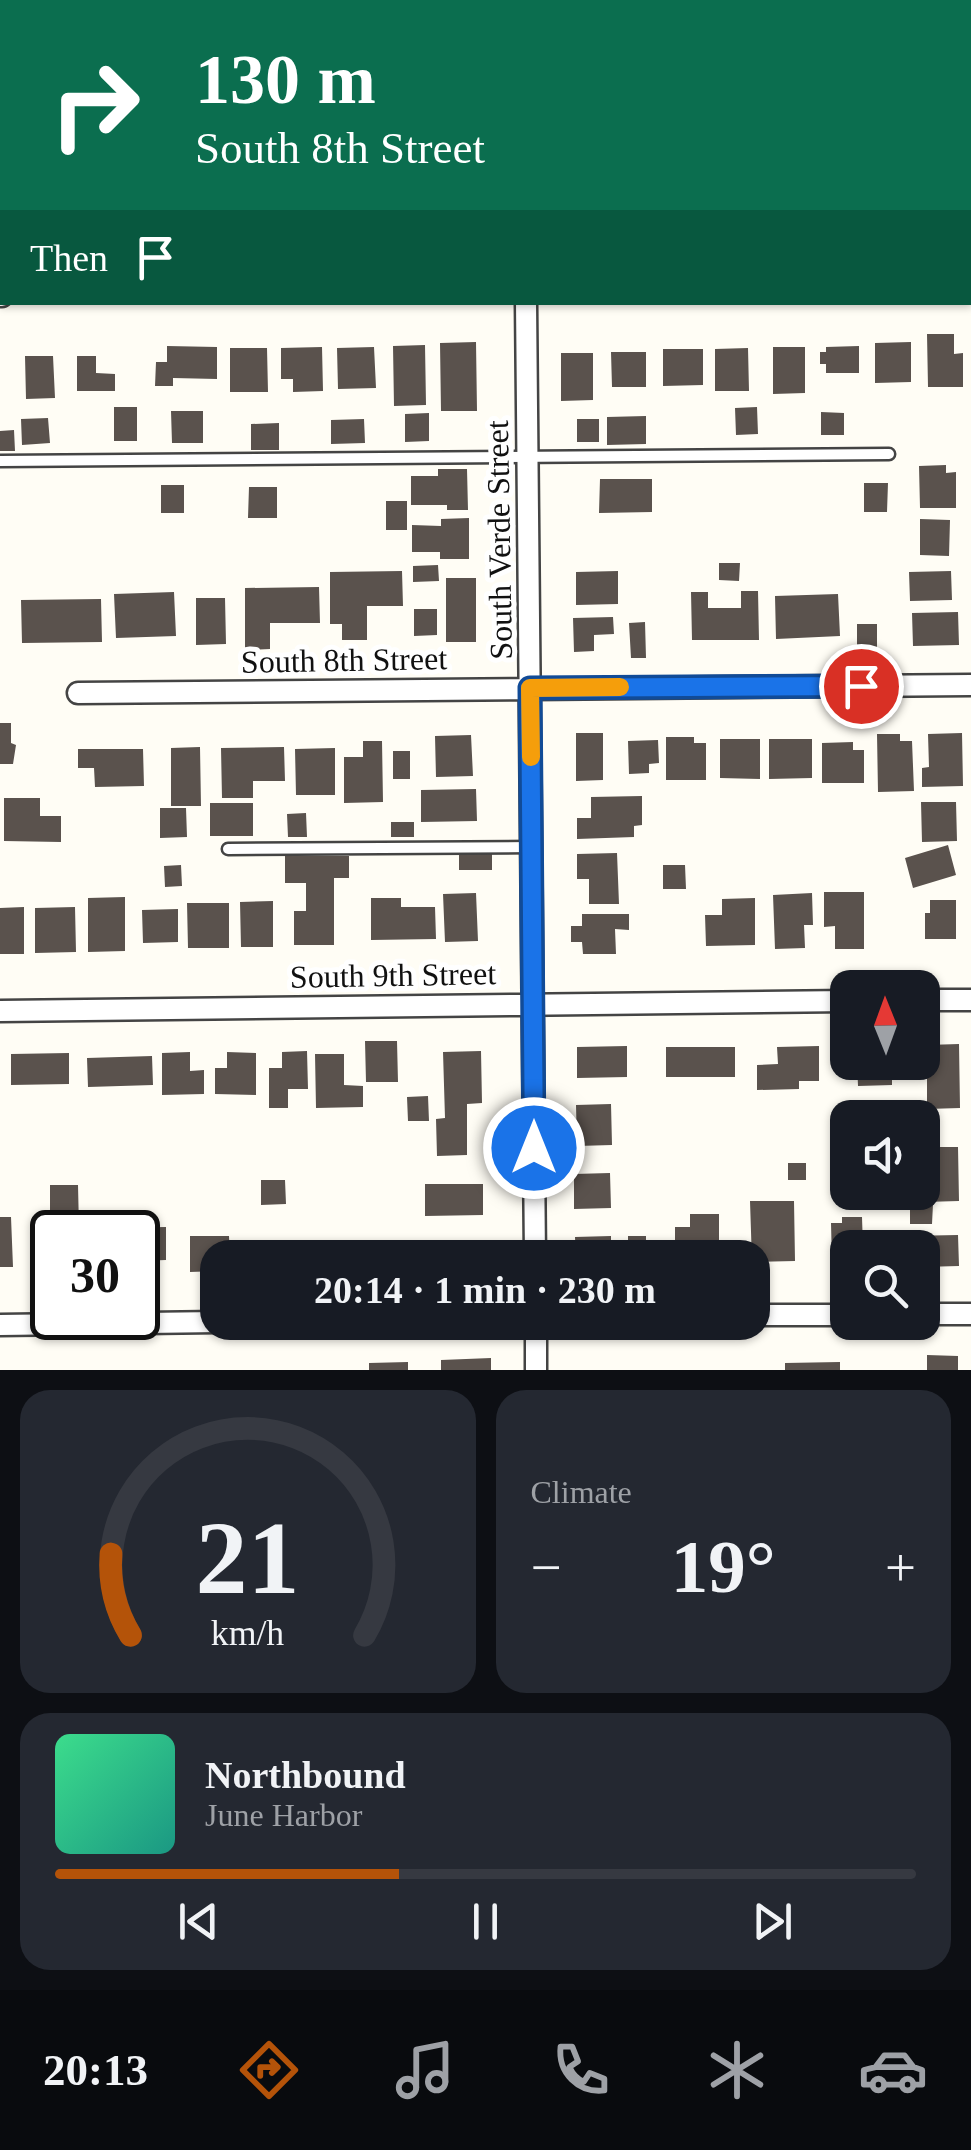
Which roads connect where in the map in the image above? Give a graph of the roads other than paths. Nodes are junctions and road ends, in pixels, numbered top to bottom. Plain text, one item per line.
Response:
1 (526, 305) edge
2 (528, 454) junction
3 (889, 454) dead end
4 (0, 460) edge
5 (971, 685) edge
6 (530, 688) junction
7 (78, 694) dead end
8 (532, 847) junction
9 (228, 848) dead end
10 (940, 1000) edge
11 (971, 1000) edge
12 (830, 1001) edge
13 (534, 1003) junction
14 (0, 1011) edge
15 (535, 1240) edge
16 (940, 1314) edge
17 (971, 1314) edge
18 (770, 1315) edge
19 (830, 1315) edge
20 (200, 1322) edge
21 (0, 1325) edge
22 (536, 1340) edge
23 (536, 1370) edge

1 - 2 street, South Verde Street
2 - 3 lane
2 - 4 lane
2 - 6 street, South Verde Street
5 - 6 street, South 8th Street
6 - 7 street, South 8th Street
6 - 8 street, South Verde Street
8 - 9 lane
8 - 13 street, South Verde Street
10 - 11 street
12 - 13 street, South 9th Street
13 - 14 street, South 9th Street
13 - 15 street, South Verde Street
16 - 17 street
18 - 19 street
20 - 21 street
22 - 23 street

